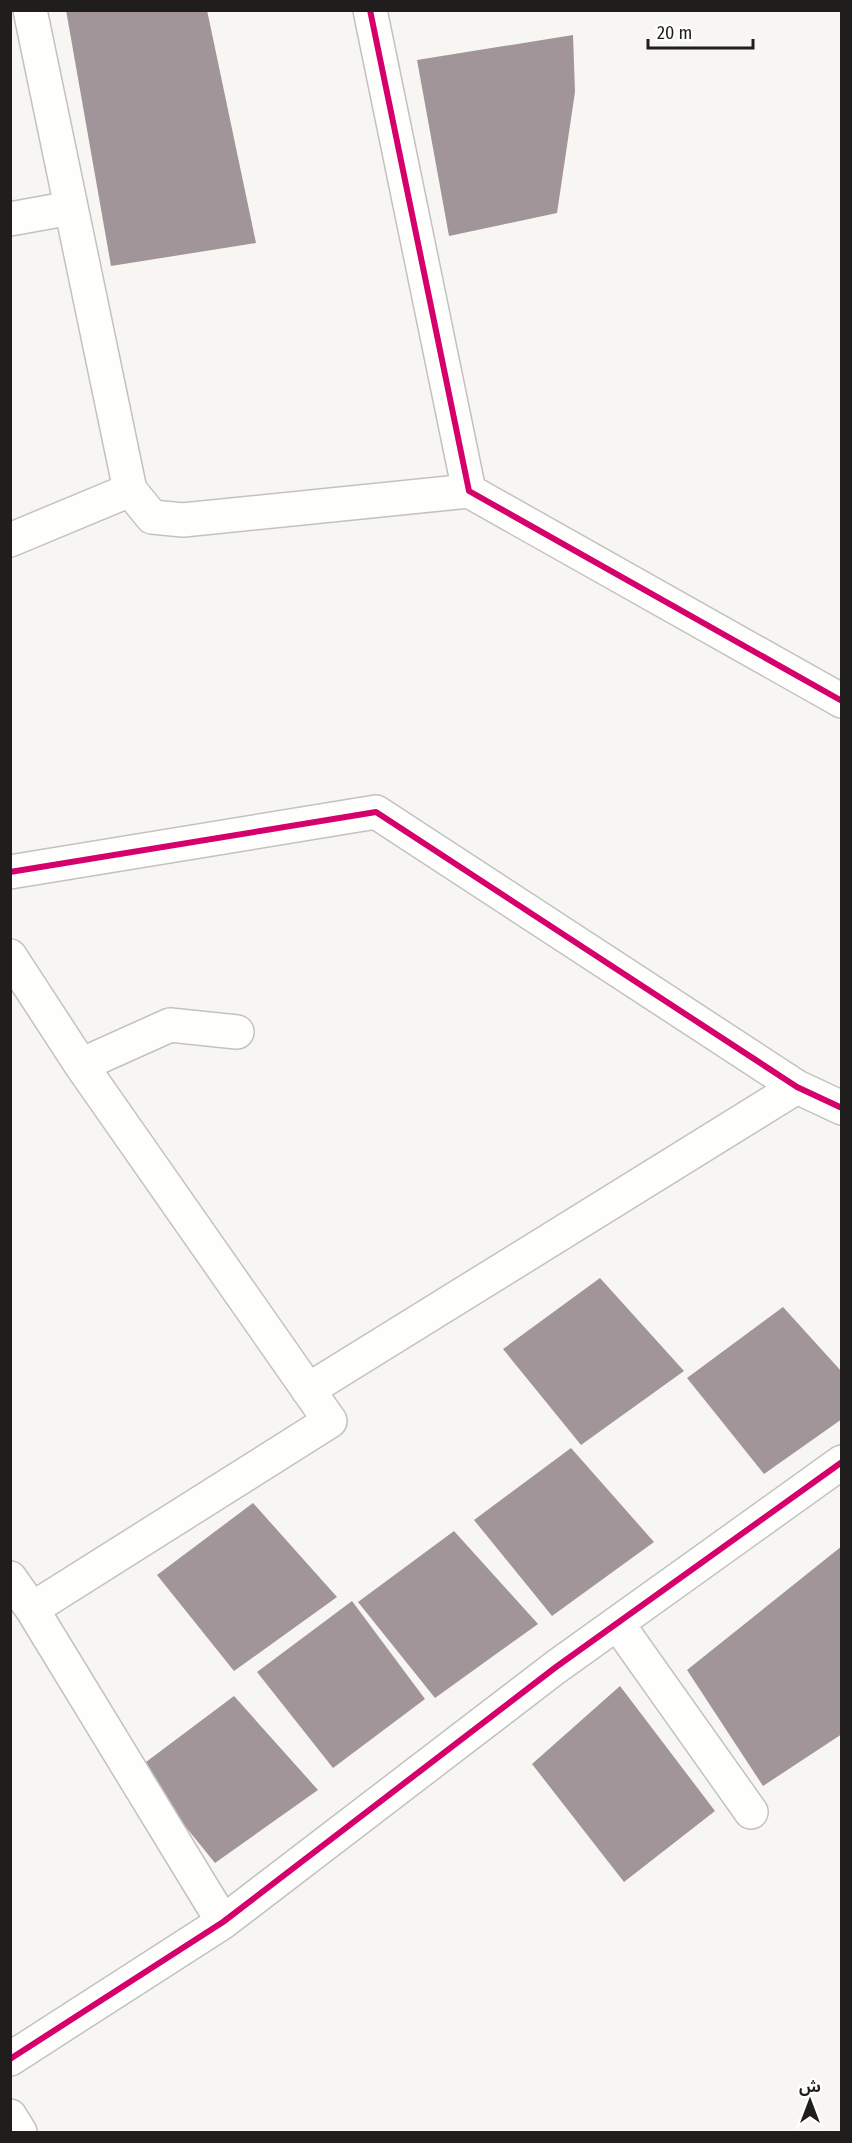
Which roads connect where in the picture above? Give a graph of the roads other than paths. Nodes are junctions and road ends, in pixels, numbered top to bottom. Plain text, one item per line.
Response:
1 (30, 10) edge
2 (370, 10) edge
3 (71, 208) junction
4 (10, 219) edge
5 (130, 490) junction
6 (469, 491) junction
7 (10, 540) edge
8 (842, 701) edge
9 (10, 872) edge
10 (10, 956) edge
11 (237, 1032) dead end
12 (81, 1065) junction
13 (797, 1087) junction
14 (842, 1108) edge
15 (308, 1390) junction
16 (842, 1462) edge
17 (10, 1578) edge
18 (32, 1609) junction
19 (616, 1623) junction
20 (751, 1812) dead end
21 (222, 1922) junction
22 (10, 2059) edge
23 (10, 2116) edge
24 (20, 2133) edge

1 - 3 street
2 - 6 street
3 - 4 street
3 - 5 street
5 - 6 street
5 - 7 street
6 - 8 street
9 - 13 street
10 - 12 street
11 - 12 street
12 - 15 street
13 - 14 street
13 - 15 street
15 - 18 street
16 - 19 street
17 - 18 street
18 - 21 street
19 - 20 street
19 - 21 street
21 - 22 street
23 - 24 street

